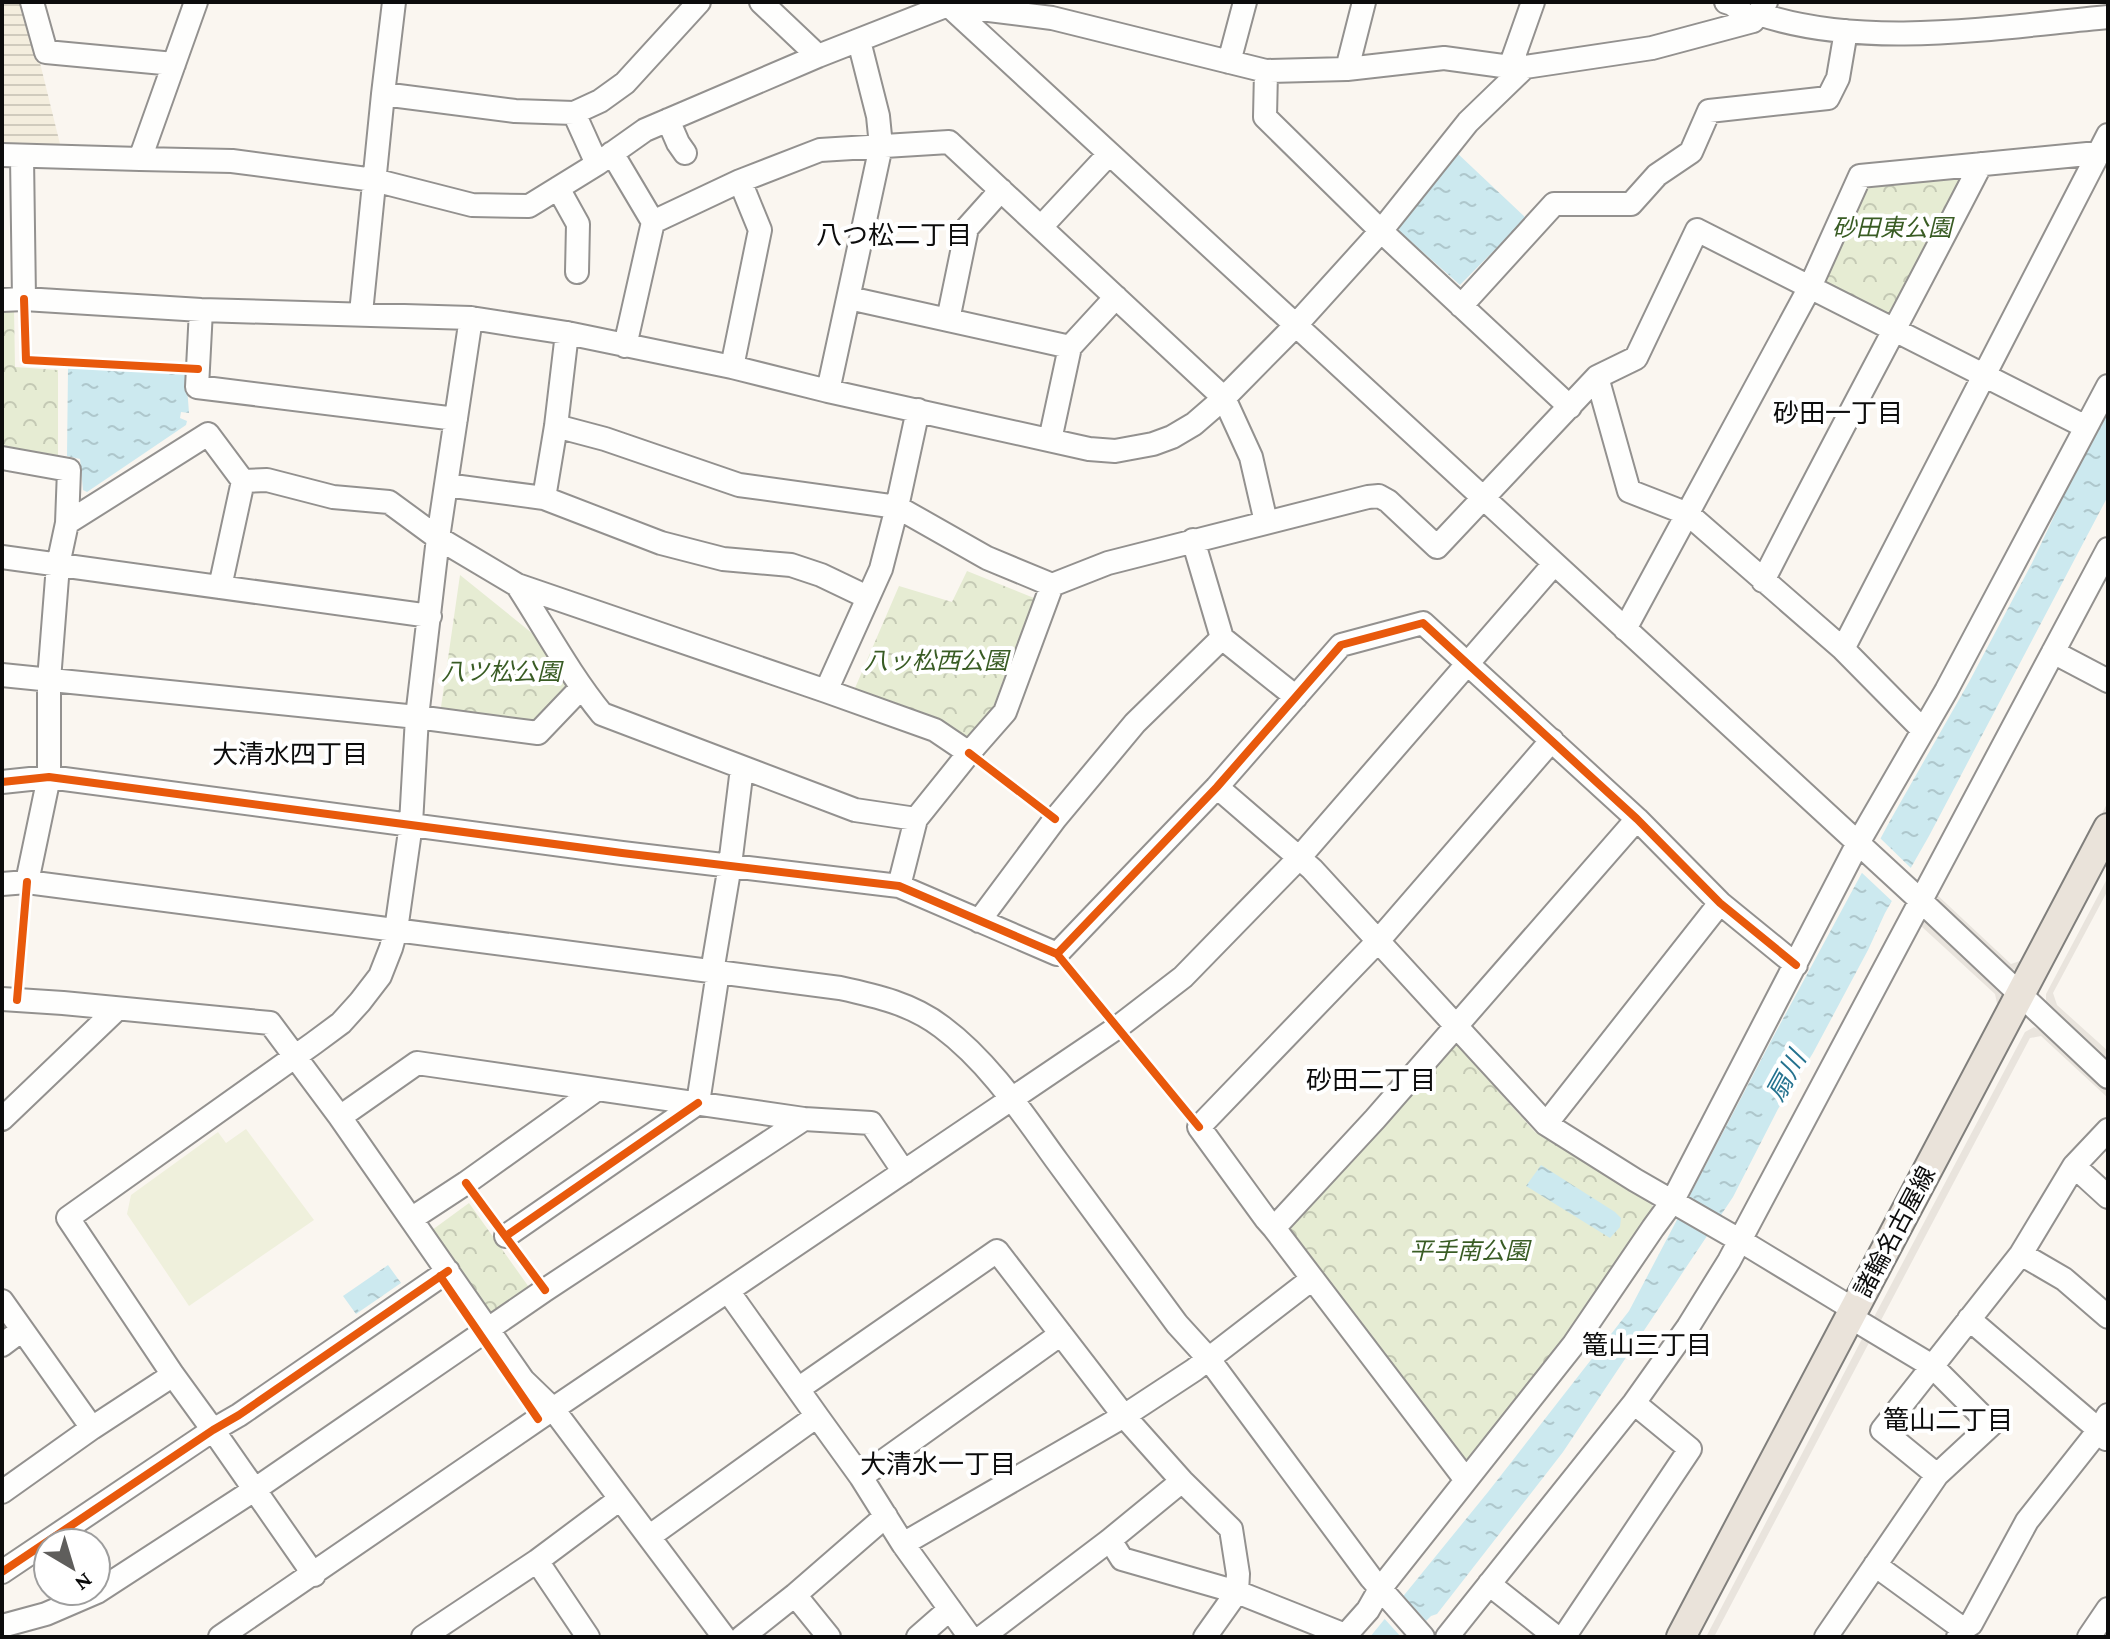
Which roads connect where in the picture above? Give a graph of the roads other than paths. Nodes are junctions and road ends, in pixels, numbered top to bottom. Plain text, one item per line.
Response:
1 (32, 2) edge
2 (196, 2) edge
3 (394, 2) edge
4 (699, 2) edge
5 (761, 2) edge
6 (1245, 2) edge
7 (1364, 2) edge
8 (1533, 2) edge
9 (1726, 2) edge
10 (946, 4) edge
11 (1759, 12) edge
12 (2108, 17) edge
13 (1846, 31) junction
14 (859, 41) junction
15 (818, 56) junction
16 (1229, 62) junction
17 (174, 64) junction
18 (1518, 67) junction
19 (1347, 69) junction
20 (1266, 71) junction
21 (383, 94) junction
22 (574, 113) junction
23 (668, 120) junction
24 (881, 146) junction
25 (2105, 147) edge
26 (685, 153) dead end
27 (1109, 154) junction
28 (12, 156) edge
29 (605, 158) junction
30 (140, 159) junction
31 (1981, 164) junction
32 (374, 180) junction
33 (740, 181) junction
34 (558, 188) junction
35 (1001, 190) junction
36 (13, 218) edge
37 (653, 222) junction
38 (1041, 227) junction
39 (1381, 231) junction
40 (577, 272) dead end
41 (1810, 287) junction
42 (1116, 297) junction
43 (849, 298) junction
44 (13, 299) edge
45 (1461, 306) junction
46 (201, 310) junction
47 (361, 313) junction
48 (471, 318) junction
49 (948, 320) junction
50 (1295, 326) junction
51 (1895, 331) junction
52 (567, 333) junction
53 (625, 346) junction
54 (1070, 347) junction
55 (732, 367) junction
56 (1984, 375) junction
57 (1597, 377) junction
58 (2108, 386) edge
59 (828, 391) junction
60 (1224, 398) junction
61 (1570, 407) junction
62 (918, 410) junction
63 (456, 419) junction
64 (556, 426) junction
65 (2086, 427) junction
66 (1050, 440) junction
67 (2, 458) edge
68 (243, 481) junction
69 (446, 485) junction
70 (544, 498) junction
71 (1483, 500) junction
72 (897, 507) junction
73 (1688, 514) junction
74 (1266, 522) junction
75 (67, 523) junction
76 (438, 538) junction
77 (1193, 540) junction
78 (2108, 549) edge
79 (2, 557) edge
80 (1554, 564) junction
81 (58, 565) junction
82 (1763, 581) junction
83 (517, 585) junction
84 (1052, 585) junction
85 (220, 587) junction
86 (867, 597) junction
87 (430, 616) junction
88 (1625, 629) junction
89 (1222, 638) junction
90 (1843, 649) junction
91 (2053, 652) junction
92 (1468, 664) junction
93 (2, 675) edge
94 (49, 680) junction
95 (2108, 681) edge
96 (581, 688) junction
97 (826, 691) junction
98 (1296, 697) junction
99 (417, 717) junction
100 (1922, 729) junction
101 (1552, 740) junction
102 (969, 753) junction
103 (742, 768) junction
104 (49, 777) junction
105 (2, 782) edge
106 (1217, 787) junction
107 (916, 819) junction
108 (1637, 819) junction
109 (411, 824) junction
110 (2108, 828) edge
111 (1864, 849) junction
112 (1299, 858) junction
113 (2108, 860) edge
114 (730, 865) junction
115 (27, 882) junction
116 (2, 884) edge
117 (899, 886) junction
118 (1914, 896) junction
119 (1720, 903) junction
120 (979, 921) junction
121 (396, 930) junction
122 (1378, 941) junction
123 (1796, 965) junction
124 (715, 972) junction
125 (2, 999) edge
126 (2026, 1001) junction
127 (117, 1009) junction
128 (1455, 1026) junction
129 (294, 1057) junction
130 (2108, 1077) edge
131 (596, 1090) junction
132 (1012, 1099) junction
133 (698, 1103) junction
134 (340, 1117) junction
135 (2, 1119) edge
136 (804, 1119) junction
137 (1546, 1124) junction
138 (2108, 1130) edge
139 (2074, 1166) junction
140 (904, 1172) junction
141 (2108, 1197) edge
142 (1678, 1205) junction
143 (411, 1219) junction
144 (1274, 1228) junction
145 (506, 1236) dead end
146 (1733, 1236) junction
147 (2021, 1254) junction
148 (448, 1271) junction
149 (1312, 1279) junction
150 (728, 1291) junction
151 (2, 1301) edge
152 (1858, 1317) junction
153 (2108, 1317) edge
154 (1969, 1319) junction
155 (22, 1330) junction
156 (487, 1330) junction
157 (1061, 1334) junction
158 (2, 1345) edge
159 (1208, 1358) junction
160 (1932, 1366) junction
161 (173, 1375) junction
162 (798, 1389) junction
163 (1634, 1403) junction
164 (553, 1409) junction
165 (817, 1416) junction
166 (1124, 1416) junction
167 (92, 1428) junction
168 (2105, 1429) edge
169 (213, 1430) junction
170 (1937, 1475) junction
171 (861, 1477) junction
172 (1466, 1480) junction
173 (1182, 1481) junction
174 (254, 1490) junction
175 (2, 1492) edge
176 (620, 1499) junction
177 (886, 1516) junction
178 (650, 1536) junction
179 (1110, 1540) junction
180 (903, 1544) junction
181 (537, 1561) junction
182 (1875, 1565) junction
183 (2, 1572) edge
184 (314, 1575) junction
185 (1489, 1584) junction
186 (1237, 1592) junction
187 (795, 1595) junction
188 (1387, 1598) junction
189 (950, 1609) junction
190 (2108, 1609) edge
191 (2, 1626) edge
192 (246, 1630) edge
193 (1961, 1633) edge
194 (586, 1636) edge
195 (1344, 1636) edge
196 (1829, 1636) edge
197 (220, 1637) edge
198 (423, 1637) edge
199 (724, 1637) edge
200 (742, 1637) edge
201 (829, 1637) edge
202 (918, 1637) edge
203 (970, 1637) edge
204 (982, 1637) edge
205 (1205, 1637) edge
206 (1423, 1637) edge
207 (1447, 1637) edge
208 (1556, 1637) edge
209 (1564, 1637) edge
210 (1681, 1637) edge
211 (1697, 1637) edge
212 (2089, 1637) edge

1 - 17 street
2 - 17 street
3 - 21 street
4 - 22 street
5 - 15 street
6 - 16 street
7 - 19 street
8 - 18 street
9 - 11 street
10 - 14 street
10 - 16 street
10 - 27 street
11 - 13 street
11 - 18 street
12 - 13 street
13 - 45 street
14 - 15 street
14 - 24 street
15 - 23 street
16 - 20 street
17 - 30 street
18 - 19 street
18 - 39 street
19 - 20 street
20 - 39 street
21 - 22 street
21 - 32 street
22 - 29 street
23 - 26 street
23 - 29 street
24 - 33 street
24 - 35 street
24 - 43 street
25 - 31 street
25 - 56 street
27 - 38 street
27 - 50 street
28 - 30 street
28 - 36 street
29 - 34 street
29 - 37 street
30 - 32 street
31 - 41 street
31 - 51 street
32 - 34 street
32 - 47 street
33 - 37 street
33 - 55 street
34 - 40 street
35 - 38 street
35 - 49 street
36 - 44 street
37 - 53 street
38 - 42 street
39 - 45 street
39 - 50 street
41 - 51 street
41 - 57 street
41 - 73 street
42 - 54 street
42 - 60 street
43 - 49 street
43 - 59 street
44 - 46 street
45 - 61 street
46 - 47 street
46 - 63 street
47 - 48 street
48 - 52 street
48 - 63 street
49 - 54 street
50 - 60 street
50 - 71 street
51 - 56 street
51 - 82 street
52 - 53 street
52 - 64 street
53 - 55 street
54 - 66 street
55 - 59 street
56 - 65 street
56 - 90 street
57 - 61 street
57 - 73 street
58 - 65 street
59 - 62 street
60 - 66 street
60 - 74 street
61 - 71 street
62 - 66 street
62 - 72 street
63 - 69 street
64 - 70 street
64 - 72 street
65 - 100 street
67 - 75 street
68 - 75 street
68 - 76 street
68 - 85 street
69 - 70 street
69 - 76 street
70 - 86 street
71 - 74 street
71 - 80 street
72 - 84 street
72 - 86 street
73 - 82 street
73 - 88 street
74 - 77 street
75 - 81 street
76 - 83 street
76 - 87 street
77 - 84 street
77 - 89 street
78 - 91 street
79 - 81 street
80 - 88 street
80 - 92 street
81 - 85 street
81 - 94 street
82 - 90 street
83 - 96 street
83 - 97 street
84 - 102 street
85 - 87 street
86 - 97 street
87 - 99 street
88 - 111 street
89 - 98 street
89 - 120 street
90 - 100 street
91 - 95 street
91 - 118 street
92 - 98 street
92 - 101 street
92 - 112 street
93 - 94 street
94 - 99 street
94 - 104 street
96 - 99 street
96 - 103 street
97 - 102 street
98 - 106 street
99 - 109 street
100 - 111 street
101 - 108 street
101 - 122 street
102 - 107 street
103 - 107 street
103 - 114 street
104 - 105 street
104 - 109 street
104 - 115 street
106 - 112 street
106 - 120 street
107 - 117 street
108 - 119 street
108 - 128 street
109 - 114 street
109 - 121 street
110 - 126 main road, 諸輪名古屋線
111 - 118 street
111 - 123 street
112 - 122 street
112 - 132 street
113 - 126 main road, 諸輪名古屋線
114 - 117 street
114 - 124 street
115 - 116 street
115 - 121 street
117 - 120 street
118 - 126 street
118 - 146 street
119 - 123 street
119 - 137 street
121 - 124 street
121 - 129 street
122 - 128 street
122 - 144 street
123 - 142 street
124 - 132 street
124 - 133 street
125 - 127 street
126 - 130 street
126 - 152 main road, 諸輪名古屋線
127 - 129 street
127 - 135 street
128 - 137 street
128 - 144 street
129 - 134 street
129 - 161 street
131 - 133 street
131 - 134 street
131 - 143 street
132 - 140 street
132 - 159 street
133 - 136 street
133 - 145 street
134 - 143 street
136 - 140 street
136 - 156 street
137 - 142 street
138 - 139 street
139 - 141 street
139 - 147 street
140 - 150 street
142 - 146 street
142 - 172 street
143 - 148 street
144 - 149 street
146 - 152 street
146 - 163 street
147 - 153 street
147 - 154 street
148 - 156 street
148 - 169 street
149 - 159 street
149 - 172 street
150 - 162 street
150 - 164 street
151 - 155 street
152 - 160 street
152 - 210 main road, 諸輪名古屋線
152 - 211 main road, 諸輪名古屋線
154 - 160 street
154 - 168 street
155 - 158 street
155 - 167 street
156 - 164 street
156 - 174 street
157 - 162 street
157 - 166 street
157 - 171 street
159 - 166 street
159 - 188 street
160 - 170 street
160 - 170 street
161 - 167 street
161 - 169 street
162 - 165 street
163 - 185 street
163 - 209 street
164 - 176 street
164 - 184 street
165 - 171 street
165 - 178 street
166 - 173 street
166 - 180 street
167 - 175 street
168 - 193 street
169 - 174 street
169 - 183 street
170 - 182 street
171 - 177 street
172 - 188 street
173 - 179 street
173 - 186 street
174 - 184 street
174 - 191 street
176 - 178 street
176 - 181 street
177 - 180 street
177 - 187 street
178 - 199 street
179 - 186 street
179 - 204 street
180 - 189 street
181 - 194 street
181 - 198 street
182 - 193 street
182 - 196 street
184 - 192 street
185 - 207 street
185 - 208 street
186 - 195 street
186 - 205 street
187 - 200 street
187 - 201 street
188 - 195 street
188 - 206 street
189 - 202 street
189 - 203 street
190 - 212 street
192 - 197 street

